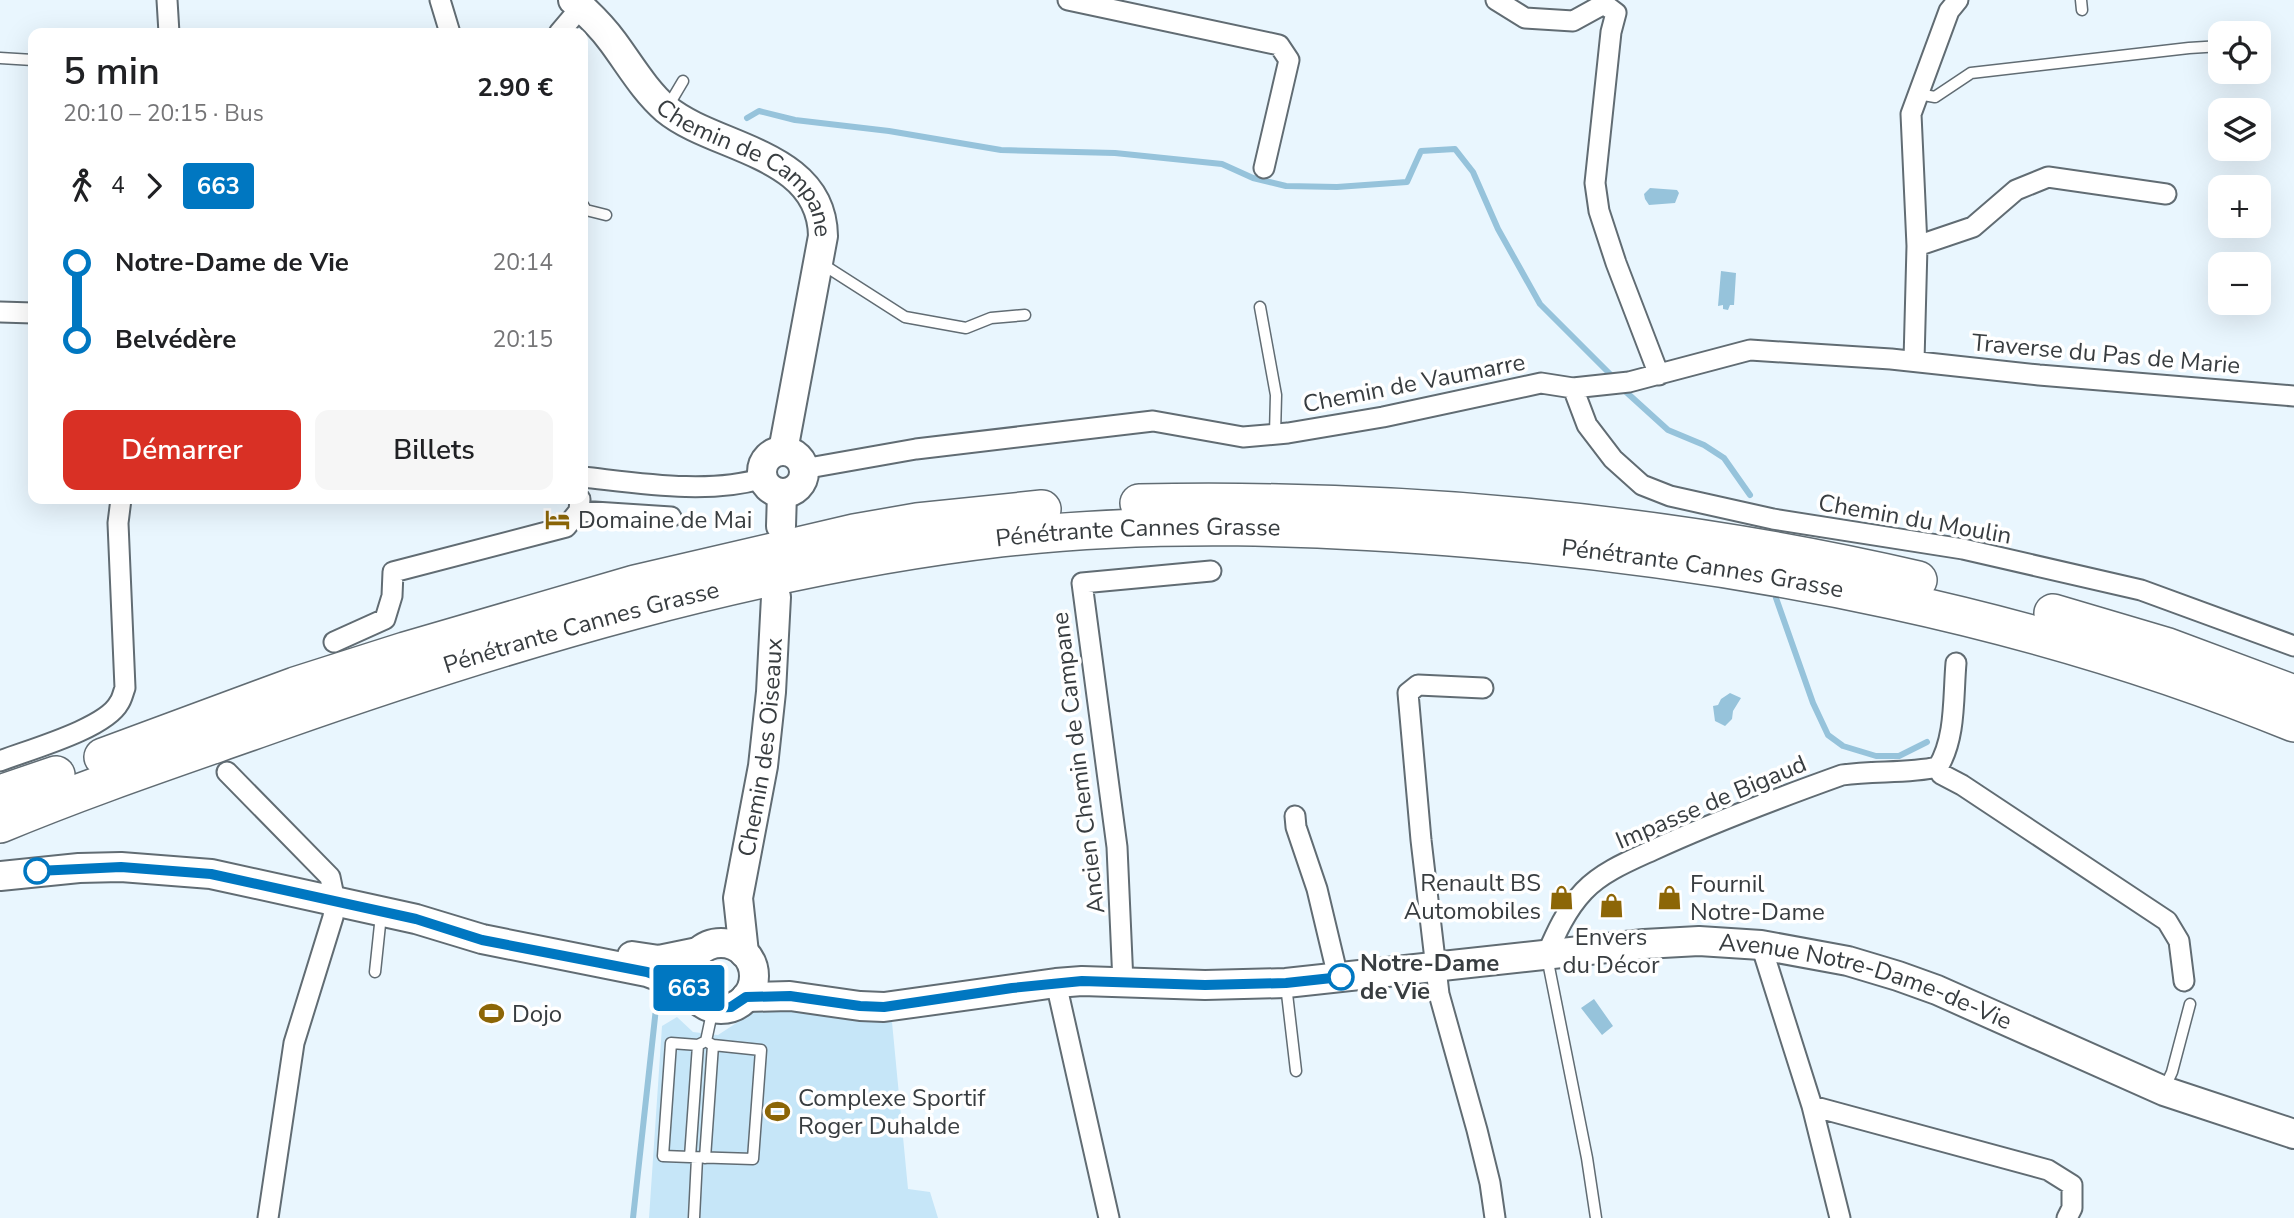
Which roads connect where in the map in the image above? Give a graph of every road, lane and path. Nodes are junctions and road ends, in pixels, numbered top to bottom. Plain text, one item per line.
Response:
1 (167, 0) edge
2 (440, 0) edge
3 (1068, 0) edge
4 (1496, 0) edge
5 (1958, 0) edge
6 (577, 4) edge
7 (169, 28) edge
8 (448, 28) edge
9 (562, 28) edge
10 (2208, 47) edge
11 (0, 58) edge
12 (28, 60) edge
13 (683, 80) dead end
14 (1918, 94) junction
15 (666, 109) junction
16 (1264, 168) dead end
17 (2166, 194) dead end
18 (588, 210) edge
19 (606, 215) dead end
20 (1917, 246) junction
21 (819, 261) junction
22 (1260, 307) dead end
23 (0, 312) edge
24 (28, 313) edge
25 (1025, 315) dead end
26 (1914, 361) junction
27 (1659, 375) junction
28 (1573, 388) junction
29 (2294, 396) edge
30 (1275, 434) junction
31 (793, 460) junction
32 (588, 477) edge
33 (772, 485) junction
34 (120, 504) edge
35 (580, 505) edge
36 (671, 517) dead end
37 (781, 526) dead end
38 (1211, 571) dead end
39 (776, 597) dead end
40 (334, 642) dead end
41 (2294, 646) edge
42 (1956, 663) dead end
43 (1483, 688) dead end
44 (2294, 694) edge
45 (2294, 723) edge
46 (0, 761) edge
47 (1938, 768) junction
48 (227, 772) dead end
49 (56, 775) junction
50 (0, 794) edge
51 (0, 800) edge
52 (1295, 816) dead end
53 (0, 824) edge
54 (0, 876) edge
55 (738, 898) junction
56 (335, 901) junction
57 (381, 911) junction
58 (416, 919) junction
59 (1761, 945) junction
60 (704, 948) junction
61 (1546, 956) junction
62 (748, 957) junction
63 (1437, 967) junction
64 (375, 972) dead end
65 (1338, 977) junction
66 (2184, 981) dead end
67 (1056, 983) junction
68 (1123, 983) junction
69 (1286, 983) junction
70 (690, 988) junction
71 (746, 997) junction
72 (914, 1002) junction
73 (2190, 1004) dead end
74 (713, 1008) junction
75 (706, 1044) junction
76 (1296, 1071) dead end
77 (2164, 1091) junction
78 (1812, 1106) junction
79 (2294, 1134) edge
80 (698, 1158) junction
81 (268, 1218) edge
82 (694, 1218) edge
83 (1109, 1218) edge
84 (1495, 1218) edge
85 (1596, 1218) edge
86 (1840, 1218) edge
87 (2067, 1218) edge

1 - 7 street
2 - 8 street
3 - 16 street
4 - 27 street
5 - 14 street
6 - 9 street
6 - 15 main road, Chemin de Campane
10 - 14 lane
11 - 12 lane
13 - 15 lane
14 - 20 street
15 - 21 main road, Chemin de Campane
17 - 20 street
18 - 19 lane
20 - 26 street
21 - 25 lane
21 - 31 main road, Chemin de Campane
22 - 30 lane
23 - 24 street
26 - 27 street, Chemin de Vaumarre
26 - 29 street, Traverse du Pas de Marie
27 - 28 street, Chemin de Vaumarre
28 - 30 street, Chemin de Vaumarre
28 - 41 street, Chemin du Moulin
30 - 31 street, Chemin de Vaumarre
31 - 33 main road
32 - 33 street
33 - 37 main road
34 - 46 street
35 - 36 street
35 - 40 street
38 - 68 street, Ancien Chemin de Campane
39 - 55 main road, Chemin des Oiseaux
42 - 47 street
43 - 63 street
44 - 49 highway, Pénétrante Cannes Grasse
45 - 53 highway, Pénétrante Cannes Grasse
47 - 61 street, Impasse de Bigaud
47 - 66 street
48 - 56 street
49 - 50 highway
49 - 51 highway, Pénétrante Cannes Grasse
52 - 65 street
54 - 56 main road
55 - 60 main road, Chemin des Oiseaux
55 - 62 main road, Chemin des Oiseaux
56 - 57 main road
56 - 81 street
57 - 58 main road
57 - 64 lane
58 - 60 main road
58 - 70 main road
59 - 61 main road, Avenue Notre-Dame-de-Vie
59 - 77 main road, Avenue Notre-Dame-de-Vie
59 - 78 street
60 - 62 main road
60 - 70 main road
61 - 63 main road, Avenue Notre-Dame-de-Vie
61 - 85 lane
62 - 71 main road
62 - 72 main road, Avenue Notre-Dame-de-Vie
63 - 65 main road, Avenue Notre-Dame-de-Vie
63 - 84 street
65 - 69 main road, Avenue Notre-Dame-de-Vie
67 - 68 main road, Avenue Notre-Dame-de-Vie
67 - 72 main road, Avenue Notre-Dame-de-Vie
67 - 83 street
68 - 69 main road, Avenue Notre-Dame-de-Vie
69 - 76 lane
70 - 74 main road
71 - 72 main road, Avenue Notre-Dame-de-Vie
71 - 74 main road
73 - 77 lane
74 - 75 lane
75 - 80 lane
75 - 80 lane
75 - 80 lane
75 - 80 lane
77 - 79 main road, Avenue Notre-Dame-de-Vie
78 - 86 street
78 - 87 street
80 - 82 lane

